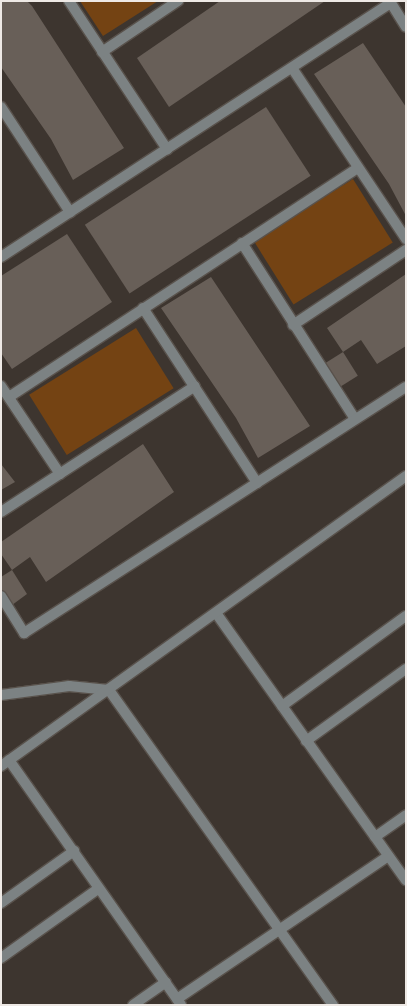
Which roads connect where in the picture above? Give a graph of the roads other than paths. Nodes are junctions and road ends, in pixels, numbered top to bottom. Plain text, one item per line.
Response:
1 (69, 1) edge
2 (178, 1) edge
3 (406, 27) edge
4 (102, 52) junction
5 (292, 68) junction
6 (3, 112) edge
7 (167, 149) junction
8 (358, 168) junction
9 (70, 212) junction
10 (406, 239) edge
11 (242, 243) junction
12 (406, 250) edge
13 (1, 257) edge
14 (143, 308) junction
15 (293, 325) junction
16 (1, 386) edge
17 (195, 386) junction
18 (406, 387) edge
19 (9, 397) junction
20 (355, 419) junction
21 (60, 474) junction
22 (406, 476) edge
23 (257, 483) junction
24 (1, 512) edge
25 (1, 596) edge
26 (216, 613) junction
27 (406, 616) edge
28 (406, 669) edge
29 (109, 690) junction
30 (1, 695) edge
31 (282, 706) junction
32 (306, 741) junction
33 (5, 763) edge
34 (406, 815) edge
35 (375, 837) junction
36 (74, 852) junction
37 (388, 856) junction
38 (404, 874) edge
39 (99, 888) junction
40 (1, 902) edge
41 (279, 928) junction
42 (1, 958) edge
43 (166, 982) junction
44 (179, 1002) edge
45 (133, 1005) edge
46 (334, 1005) edge

1 - 4 street
2 - 4 street
3 - 5 street
4 - 7 street
5 - 7 street
5 - 8 street
6 - 9 street
7 - 9 street
8 - 10 street
8 - 11 street
9 - 13 street
11 - 14 street
11 - 15 street
12 - 15 street
14 - 17 street
14 - 19 street
15 - 20 street
16 - 19 street
17 - 21 street
17 - 23 street
18 - 20 street
19 - 21 street
20 - 23 street
21 - 24 street
22 - 26 street
23 - 25 street
26 - 29 street
26 - 31 street
27 - 31 street
28 - 32 street
29 - 30 street
29 - 33 street
29 - 41 street
31 - 32 street
32 - 35 street
33 - 36 street
34 - 35 street
35 - 37 street
36 - 39 street
36 - 40 street
37 - 38 street
37 - 41 street
39 - 42 street
39 - 43 street
41 - 44 street
41 - 46 street
43 - 44 street
43 - 45 street

